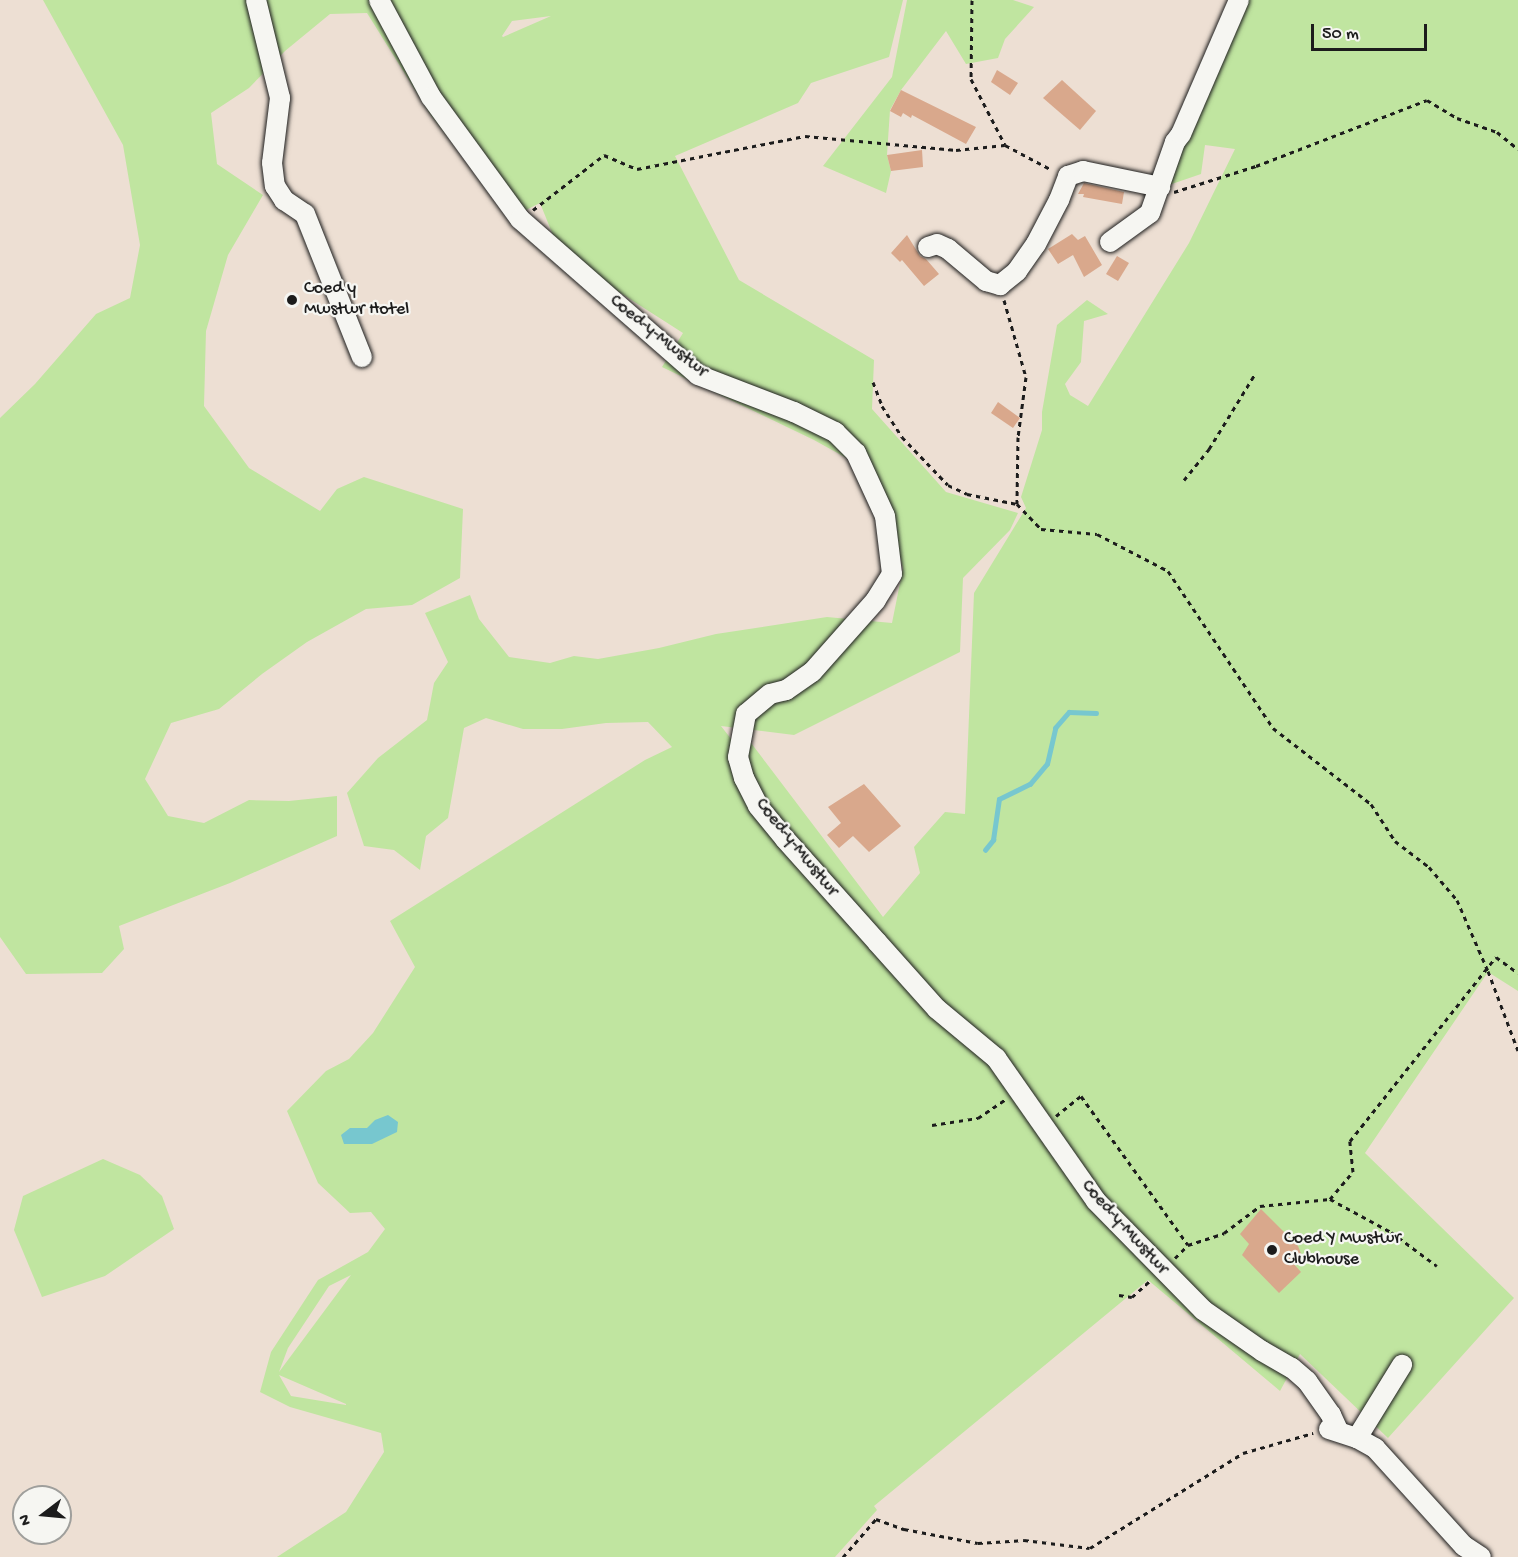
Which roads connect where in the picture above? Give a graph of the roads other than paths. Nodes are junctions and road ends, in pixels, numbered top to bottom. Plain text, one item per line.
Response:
1 (256, 0) edge
2 (379, 0) edge
3 (1239, 0) edge
4 (1158, 191) junction
5 (1110, 242) dead end
6 (928, 247) dead end
7 (362, 357) dead end
8 (1402, 1365) dead end
9 (1358, 1438) junction
10 (1481, 1557) edge

1 - 7 street
2 - 9 street, Coed-y-Mwstwr
3 - 4 street
4 - 5 street
4 - 6 street
8 - 9 street
9 - 10 street

